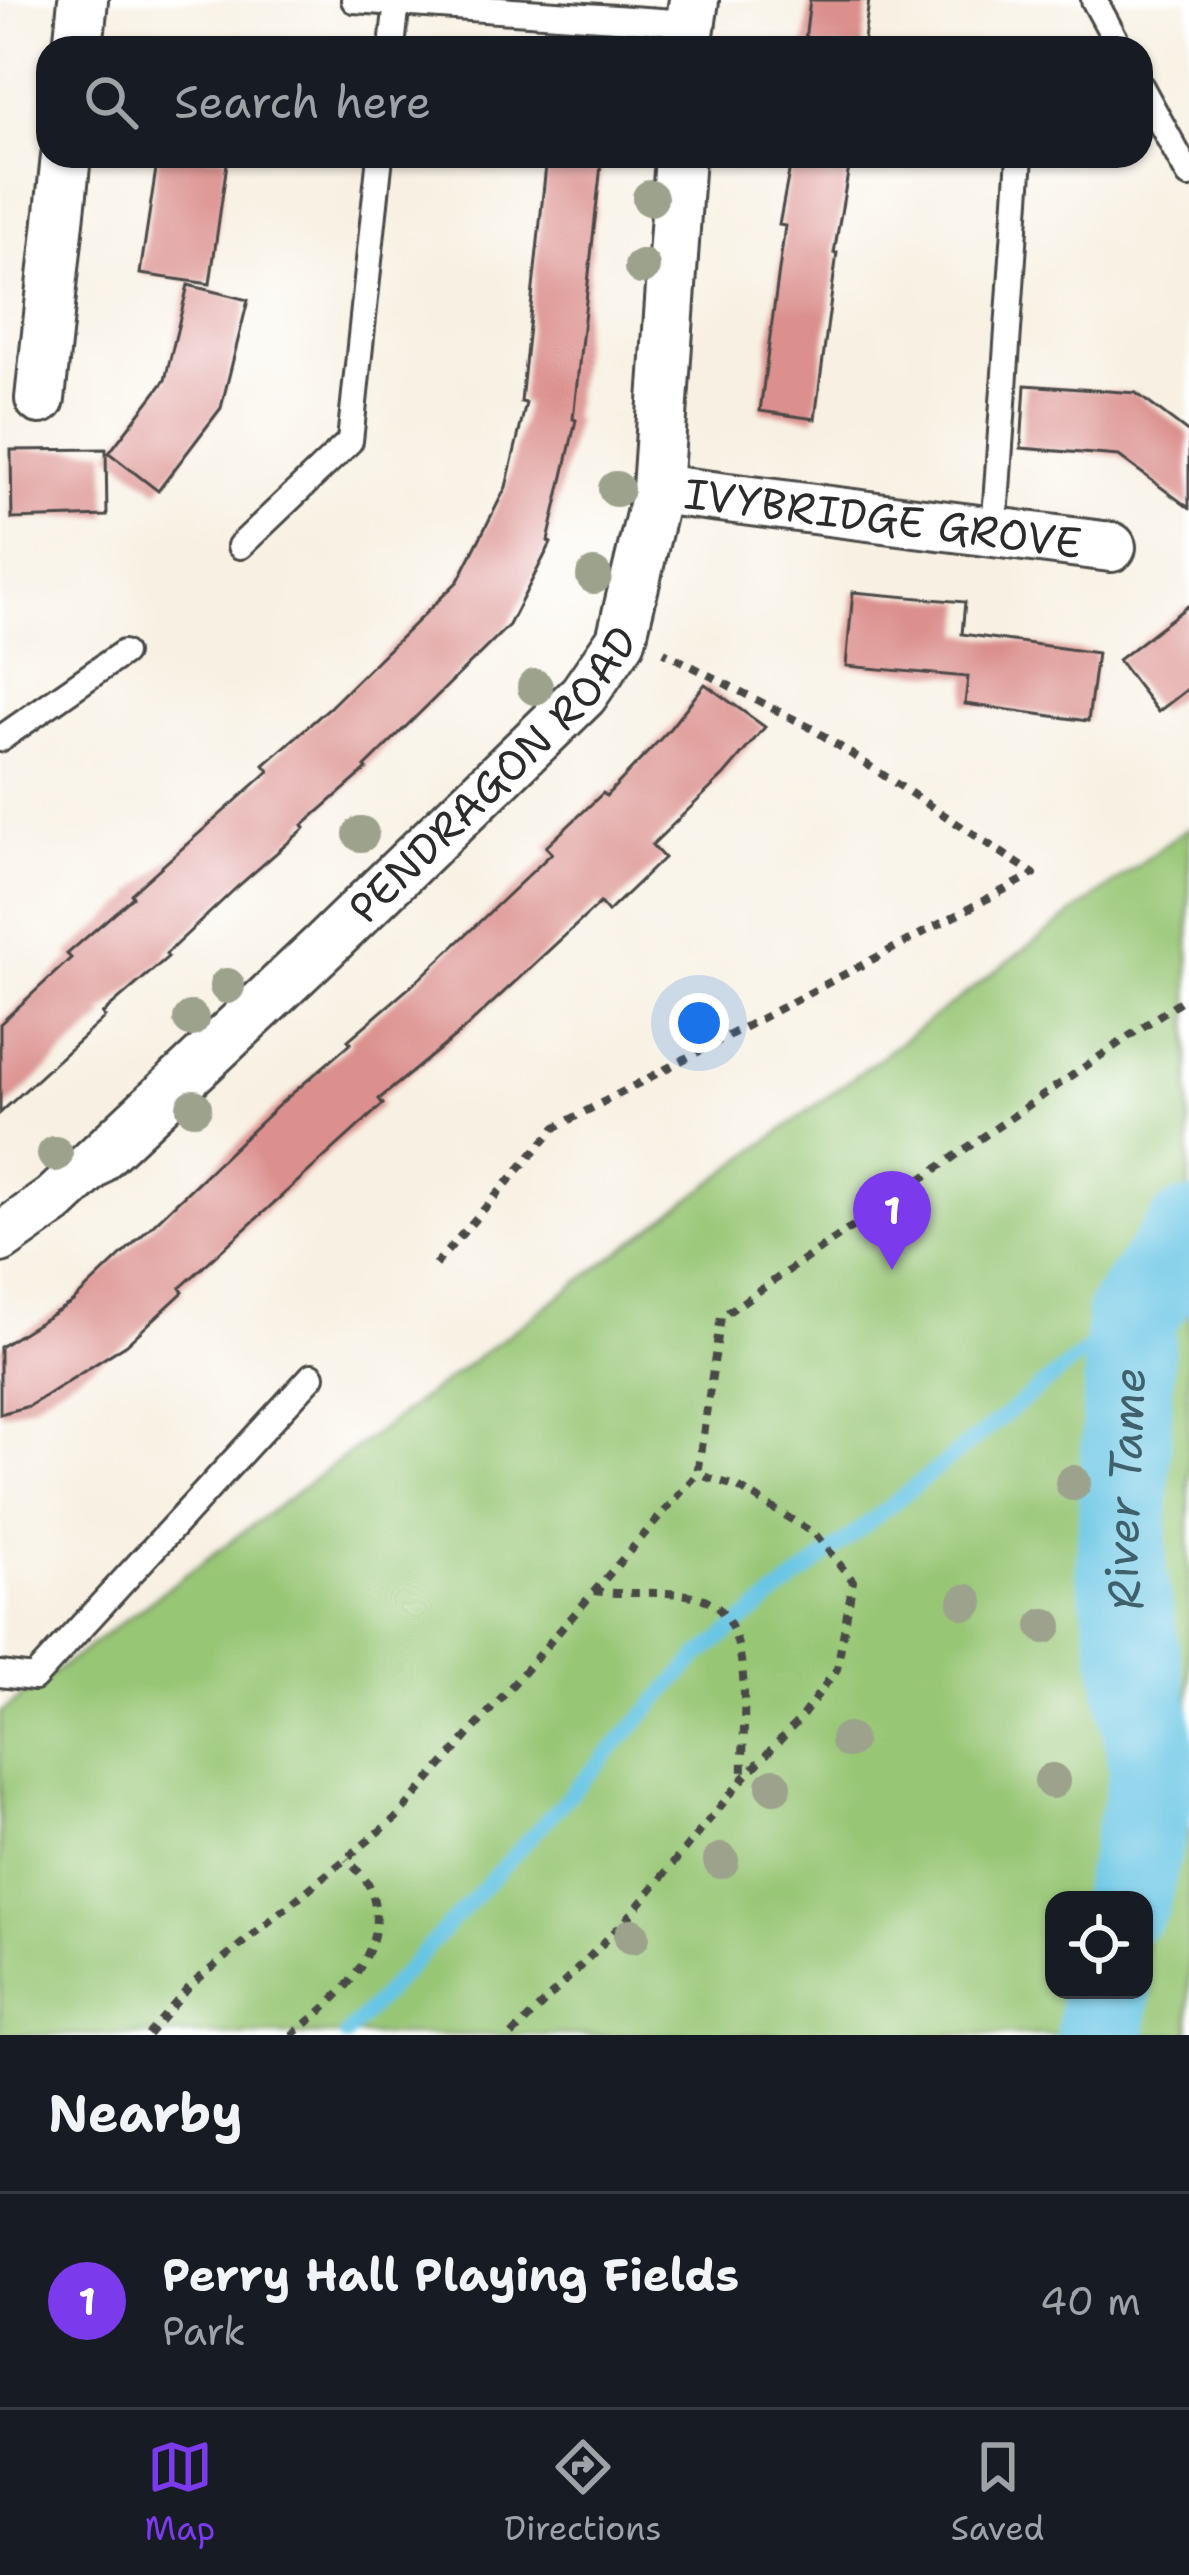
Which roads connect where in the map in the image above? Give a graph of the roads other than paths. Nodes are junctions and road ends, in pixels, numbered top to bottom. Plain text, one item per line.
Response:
1 (83, 0) edge
2 (354, 0) edge
3 (1094, 0) edge
4 (397, 2) edge
5 (690, 24) edge
6 (79, 36) edge
7 (393, 36) edge
8 (1114, 36) edge
9 (1153, 109) edge
10 (65, 168) edge
11 (379, 168) edge
12 (679, 168) edge
13 (1019, 168) edge
14 (1189, 175) edge
15 (40, 399) dead end
16 (657, 489) junction
17 (994, 532) junction
18 (240, 547) dead end
19 (1111, 547) dead end
20 (123, 653) dead end
21 (0, 739) edge
22 (0, 1238) edge
23 (312, 1376) dead end
24 (0, 1674) edge

1 - 6 street
2 - 4 lane
3 - 8 lane
4 - 5 lane
4 - 7 lane
9 - 14 lane
10 - 15 street
11 - 18 lane
12 - 16 street, PENDRAGON ROAD
13 - 17 lane
16 - 17 street, IVYBRIDGE GROVE
16 - 22 street, PENDRAGON ROAD
17 - 19 street, IVYBRIDGE GROVE
20 - 21 lane
23 - 24 lane

